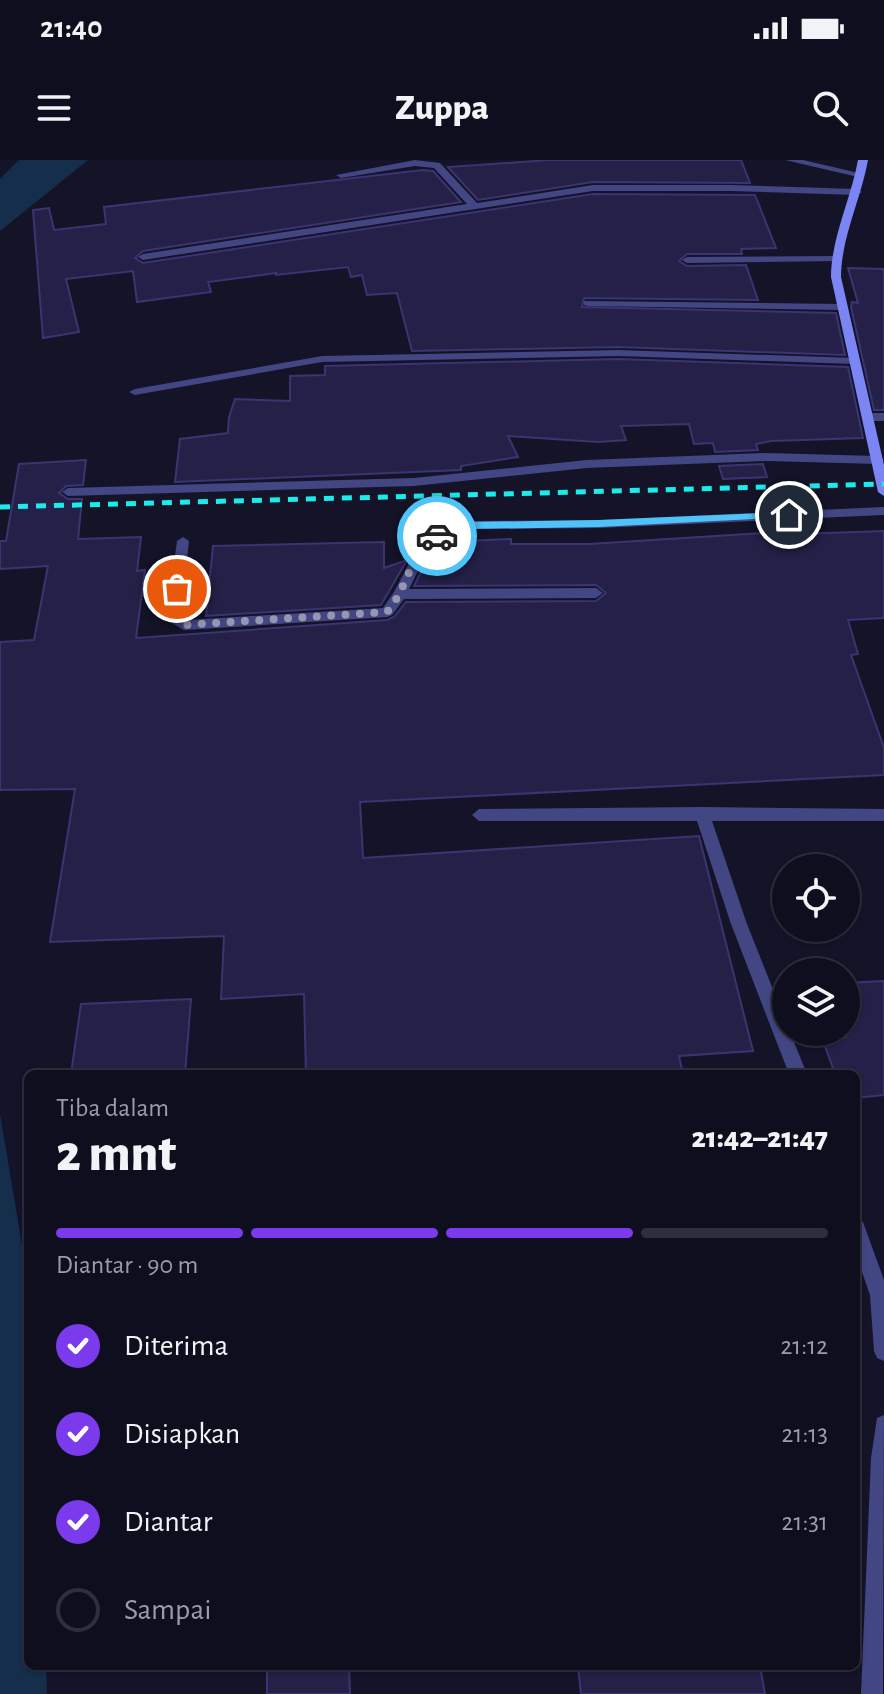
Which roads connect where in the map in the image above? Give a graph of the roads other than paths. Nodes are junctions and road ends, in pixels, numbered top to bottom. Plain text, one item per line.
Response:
1 (790, 160) edge
2 (863, 160) edge
3 (858, 174) junction
4 (341, 175) dead end
5 (857, 192) junction
6 (475, 207) junction
7 (143, 257) dead end
8 (836, 259) junction
9 (687, 260) dead end
10 (588, 303) dead end
11 (841, 307) junction
12 (855, 361) junction
13 (135, 392) dead end
14 (869, 417) junction
15 (884, 417) edge
16 (878, 460) junction
17 (68, 492) dead end
18 (884, 492) edge
19 (884, 511) edge
20 (183, 541) dead end
21 (596, 593) dead end
22 (400, 594) junction
23 (702, 813) junction
24 (479, 815) dead end
25 (884, 815) edge
26 (796, 1070) edge
27 (860, 1240) edge
28 (884, 1351) edge
29 (884, 1425) edge
30 (872, 1694) edge

1 - 3 street
2 - 3 street
3 - 5 street
4 - 6 street
5 - 6 street
5 - 8 street
6 - 7 street
8 - 9 street
8 - 11 street
10 - 11 street
11 - 12 street
12 - 13 street
12 - 14 street
14 - 15 street
14 - 16 street
16 - 17 street
16 - 18 street
19 - 22 street
20 - 22 street
21 - 22 street
23 - 24 street
23 - 25 street
23 - 26 street
27 - 28 street
29 - 30 street

